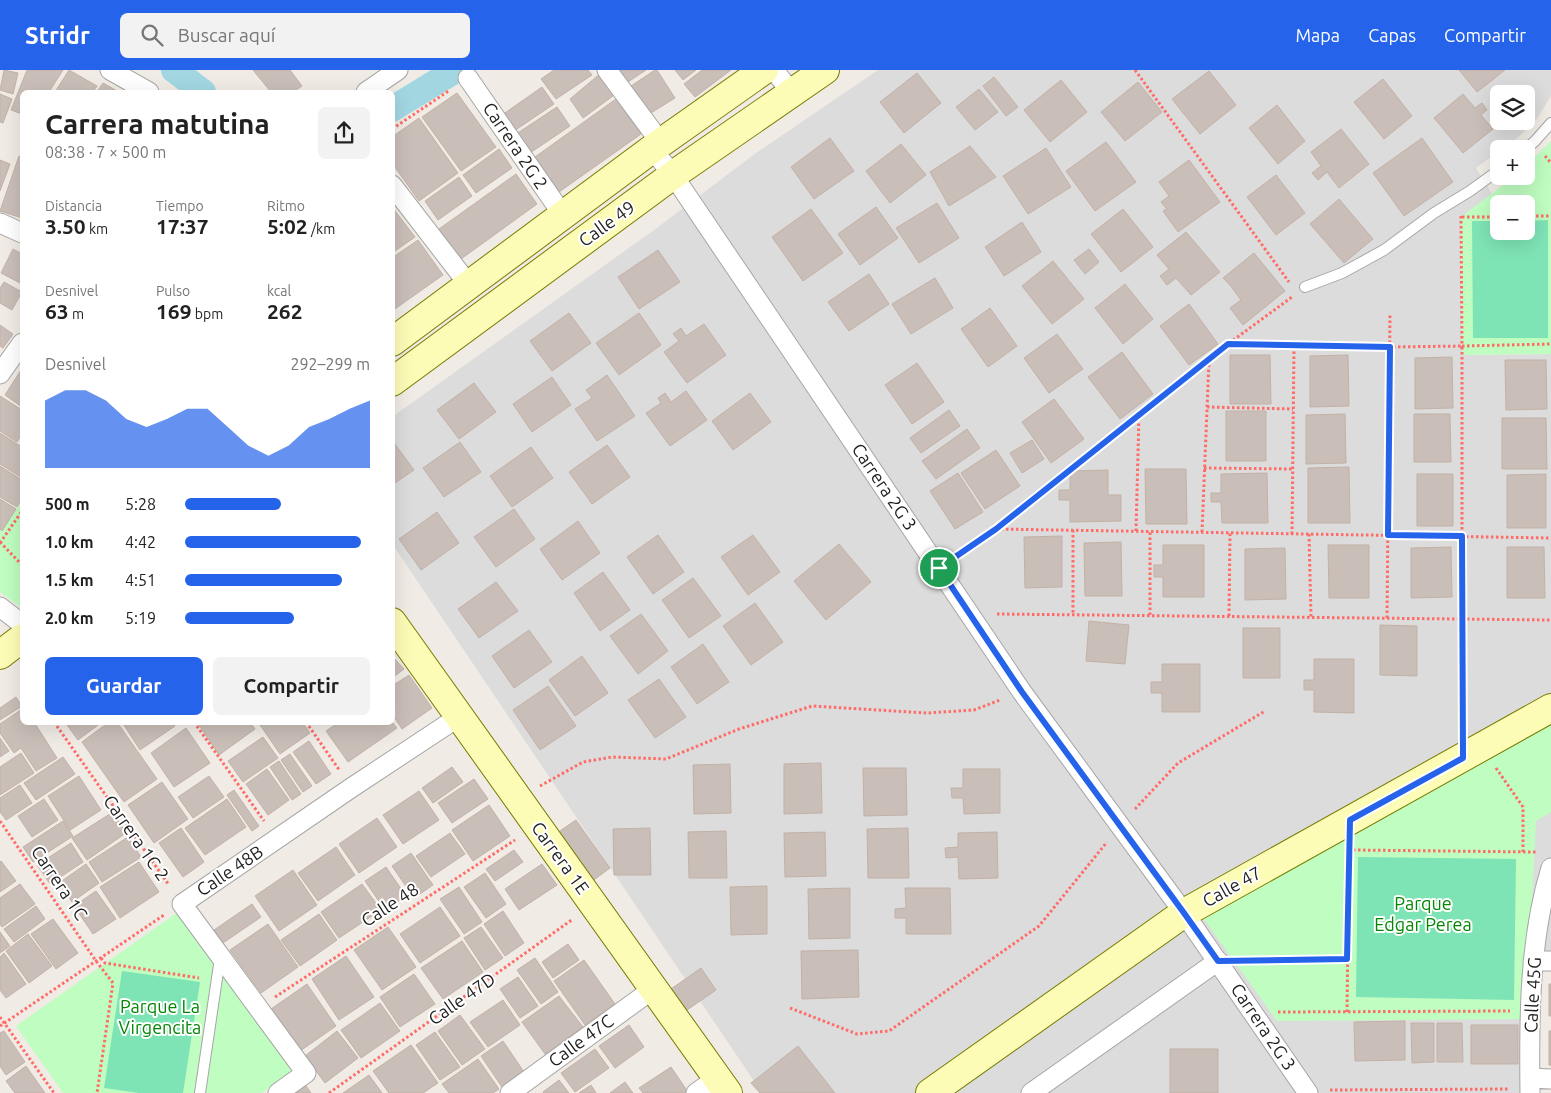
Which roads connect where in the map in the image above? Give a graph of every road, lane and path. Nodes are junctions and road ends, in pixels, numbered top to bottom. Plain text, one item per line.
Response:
1 (110, 70) edge
2 (398, 70) edge
3 (607, 70) edge
4 (764, 70) edge
5 (774, 70) edge
6 (825, 70) edge
7 (1135, 70) edge
8 (468, 78) joint
9 (145, 90) edge
10 (369, 90) edge
11 (791, 92) junction
12 (1551, 123) edge
13 (395, 127) edge
14 (1535, 141) edge
15 (656, 146) junction
16 (673, 175) junction
17 (1490, 176) edge
18 (395, 189) edge
19 (1461, 196) junction
20 (563, 215) junction
21 (1535, 216) edge
22 (1551, 216) edge
23 (1461, 217) junction
24 (1490, 217) edge
25 (0, 223) edge
26 (20, 232) edge
27 (469, 285) junction
28 (1301, 290) junction
29 (1390, 313) dead end
30 (395, 340) edge
31 (1228, 344) junction
32 (1551, 344) edge
33 (1294, 345) junction
34 (20, 346) edge
35 (1462, 346) junction
36 (1390, 347) junction
37 (1208, 360) junction
38 (0, 374) edge
39 (395, 380) edge
40 (1207, 407) junction
41 (1294, 409) junction
42 (1139, 415) junction
43 (1204, 468) junction
44 (1293, 469) junction
45 (20, 514) edge
46 (996, 529) junction
47 (1072, 530) junction
48 (1136, 531) junction
49 (1150, 532) junction
50 (1202, 532) junction
51 (1230, 533) junction
52 (1292, 534) junction
53 (1309, 534) junction
54 (1388, 535) junction
55 (1462, 536) junction
56 (1551, 538) edge
57 (0, 543) edge
58 (20, 562) edge
59 (939, 568) junction
60 (0, 607) edge
61 (969, 613) junction
62 (1072, 614) junction
63 (1150, 615) junction
64 (1229, 616) junction
65 (1311, 617) junction
66 (1387, 618) junction
67 (1462, 619) junction
68 (1551, 620) edge
69 (20, 622) edge
70 (395, 626) edge
71 (20, 640) edge
72 (0, 655) edge
73 (1022, 692) junction
74 (1551, 708) edge
75 (1265, 711) dead end
76 (460, 716) junction
77 (56, 725) edge
78 (196, 725) edge
79 (308, 725) edge
80 (1472, 752) junction
81 (351, 788) junction
82 (518, 798) junction
83 (0, 821) edge
84 (1120, 825) junction
85 (537, 826) junction
86 (277, 839) junction
87 (1523, 852) junction
88 (1546, 860) edge
89 (182, 904) junction
90 (594, 904) junction
91 (1184, 913) junction
92 (220, 955) junction
93 (101, 958) junction
94 (1347, 959) junction
95 (96, 961) junction
96 (1218, 961) junction
97 (1542, 961) edge
98 (217, 981) junction
99 (653, 989) junction
100 (258, 1008) junction
101 (790, 1008) dead end
102 (1531, 1011) junction
103 (1346, 1012) junction
104 (1253, 1013) junction
105 (0, 1017) edge
106 (4, 1023) junction
107 (0, 1026) edge
108 (1551, 1078) edge
109 (1530, 1087) edge
110 (714, 1088) edge
111 (1308, 1092) edge
112 (54, 1093) edge
113 (97, 1093) edge
114 (200, 1093) edge
115 (278, 1093) edge
116 (329, 1093) edge
117 (510, 1093) edge
118 (930, 1093) edge
119 (1031, 1093) edge

1 - 9 street
2 - 10 street
3 - 15 street, Carrera 2G 3
4 - 15 street, Calle 49
5 - 11 street
6 - 11 street, Calle 49
7 - 28 path
8 - 13 path
8 - 20 street, Carrera 2G 2
11 - 16 street, Calle 49
12 - 14 lane
15 - 16 street, Carrera 2G 3
15 - 20 street, Calle 49
16 - 39 street, Calle 49
16 - 59 street, Carrera 2G 3
17 - 19 lane
18 - 27 street
19 - 23 path
19 - 28 lane
20 - 27 street, Calle 49
21 - 22 path
23 - 24 path
23 - 35 path
25 - 26 street
27 - 30 street, Calle 49
28 - 31 path
29 - 36 path
31 - 33 path
31 - 37 path
32 - 35 path
33 - 36 path
33 - 41 path
34 - 38 street
35 - 36 path
35 - 55 path
36 - 54 path
37 - 40 path
37 - 42 path
40 - 41 path
40 - 43 path
41 - 44 path
42 - 46 path
42 - 48 path
43 - 44 path
43 - 50 path
44 - 52 path
45 - 57 path
46 - 47 path
46 - 59 path
47 - 48 path
47 - 62 path
48 - 49 path
49 - 50 path
49 - 63 path
50 - 51 path
51 - 52 path
51 - 64 path
52 - 53 path
53 - 54 path
53 - 65 path
54 - 55 path
54 - 66 path
55 - 56 path
55 - 67 path
57 - 58 path
59 - 61 street, Carrera 2G 3
60 - 69 street
61 - 62 path
61 - 73 street, Carrera 2G 3
62 - 63 path
63 - 64 path
64 - 65 path
65 - 66 path
66 - 67 path
67 - 68 path
67 - 80 path
70 - 76 street, Carrera 1E
71 - 72 street
73 - 82 path
73 - 84 street, Carrera 2G 3
74 - 80 street, Calle 47
75 - 84 path
76 - 81 street, Calle 48B
76 - 82 street, Carrera 1E
77 - 89 path, Carrera 1C 2
78 - 86 path
79 - 81 path
80 - 87 path
80 - 91 street, Calle 47
81 - 86 street, Calle 48B
82 - 85 street, Carrera 1E
83 - 95 path, Carrera 1C
84 - 91 street, Carrera 2G 3
84 - 101 path
85 - 90 street, Carrera 1E
85 - 100 path, Calle 48
86 - 89 street, Calle 48B
87 - 88 path
87 - 94 path
88 - 97 street, Calle 45G
89 - 92 street
89 - 93 path, Calle 48B
90 - 99 street, Carrera 1E
90 - 116 path, Calle 47D
91 - 96 street, Carrera 2G 3
91 - 118 street, Calle 47
92 - 98 lane
92 - 100 street
93 - 95 path, Calle 48B
93 - 98 path
94 - 96 path
94 - 103 path
95 - 106 path, Calle 48B
95 - 113 path, Carrera 1C
96 - 104 street, Carrera 2G 3
96 - 119 street
97 - 102 street, Calle 45G
98 - 114 lane
99 - 110 street, Carrera 1E
99 - 117 street, Calle 47C
100 - 115 street
102 - 103 path
102 - 109 street, Calle 45G
103 - 104 path
104 - 111 street, Carrera 2G 3
105 - 106 path
106 - 107 path, Calle 48B
106 - 112 path
108 - 109 street
109 - 111 path

